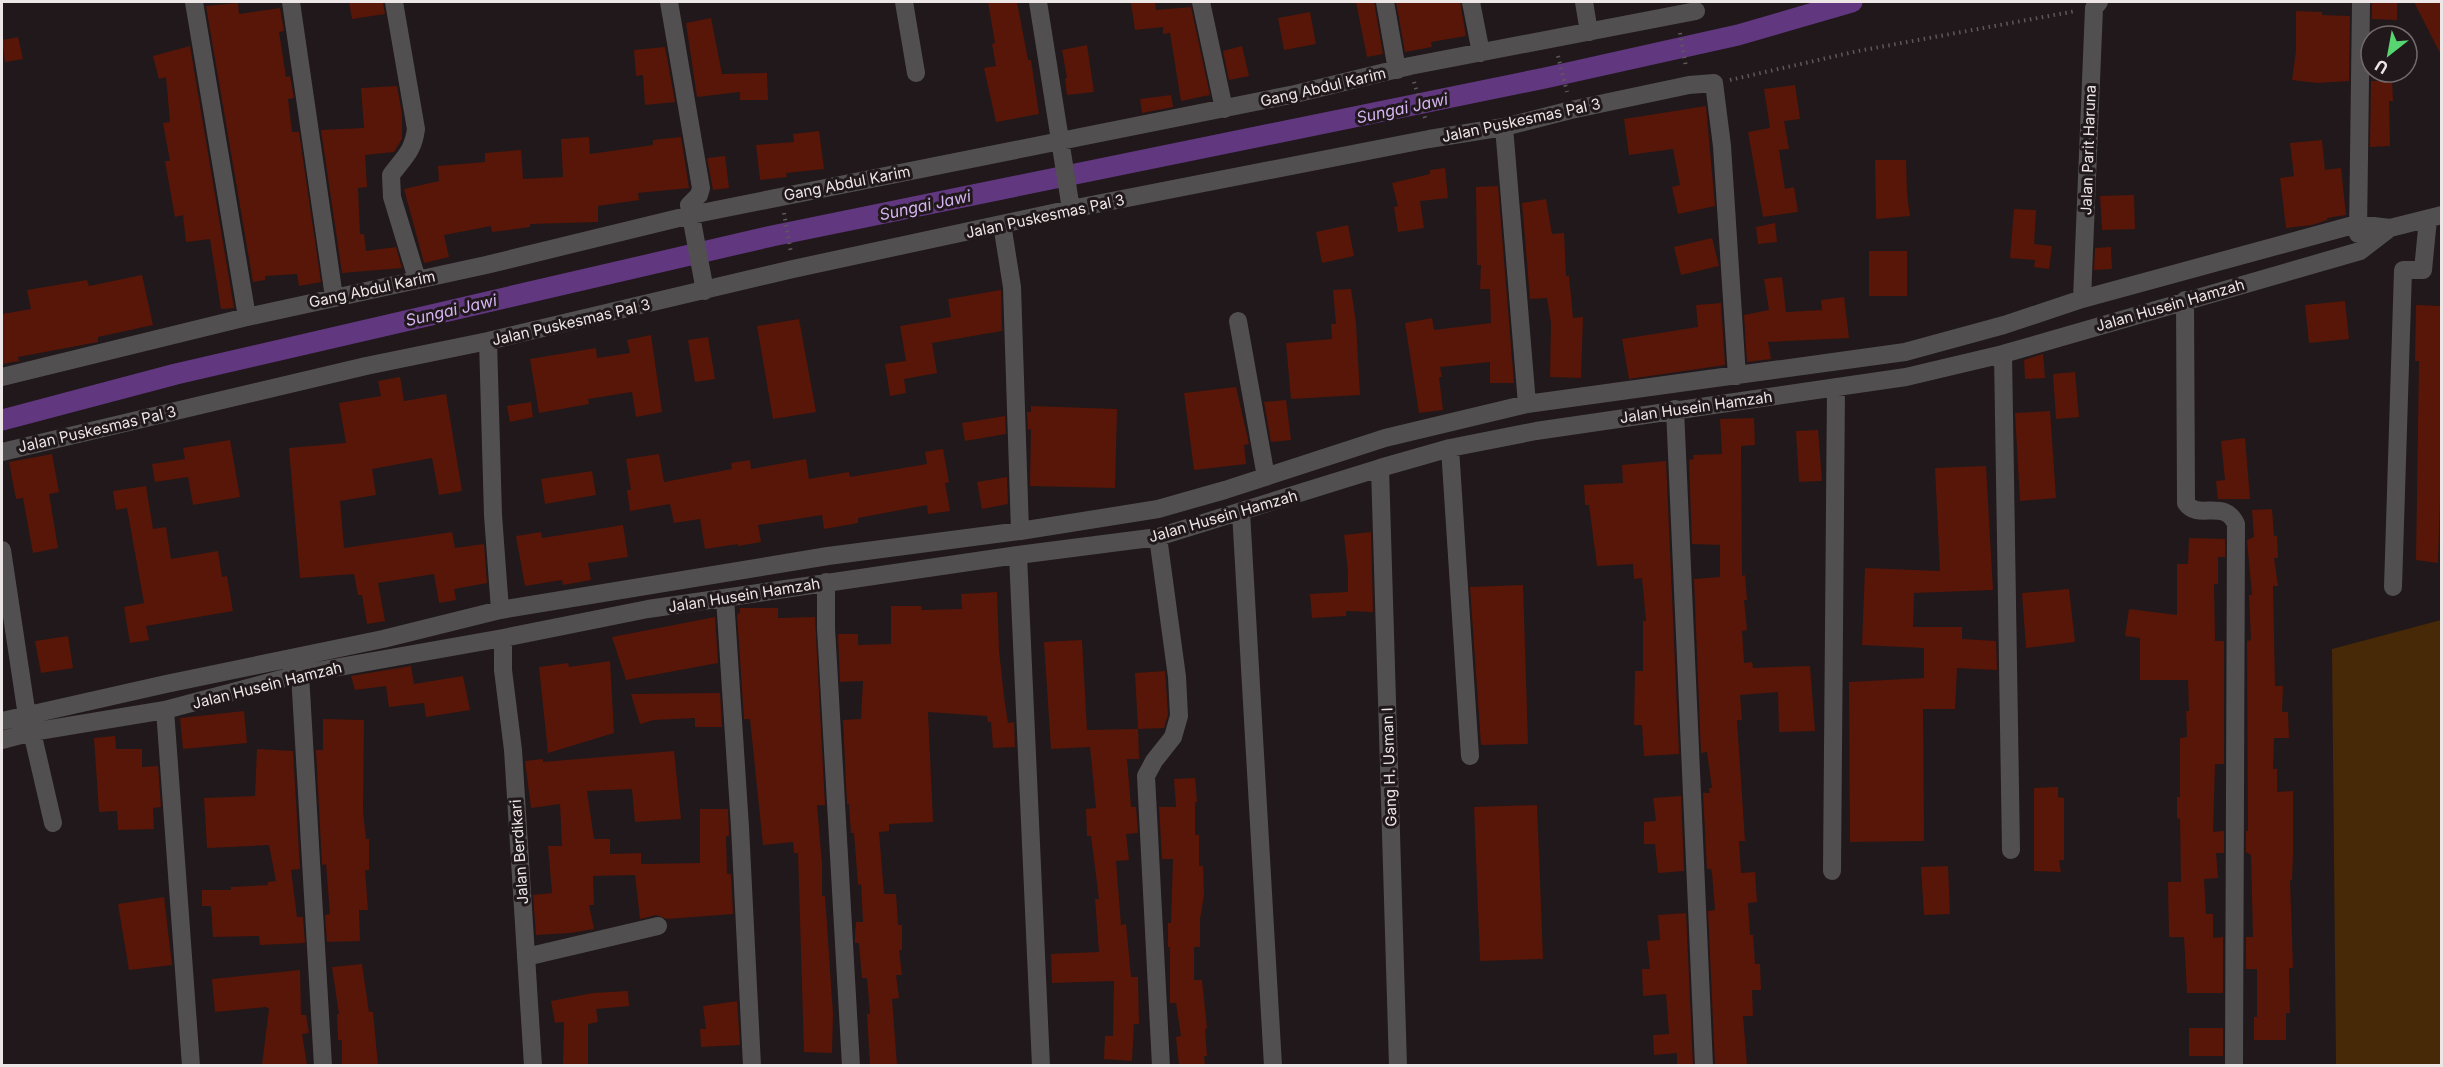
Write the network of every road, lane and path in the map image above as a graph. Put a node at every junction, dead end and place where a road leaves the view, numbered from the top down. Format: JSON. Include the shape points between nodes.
{"nodes":[{"id":1,"x":194,"y":2,"type":"edge"},
{"id":2,"x":291,"y":2,"type":"edge"},
{"id":3,"x":394,"y":2,"type":"edge"},
{"id":4,"x":669,"y":2,"type":"edge"},
{"id":5,"x":904,"y":2,"type":"edge"},
{"id":6,"x":1038,"y":2,"type":"edge"},
{"id":7,"x":1201,"y":2,"type":"edge"},
{"id":8,"x":1385,"y":2,"type":"edge"},
{"id":9,"x":1472,"y":2,"type":"edge"},
{"id":10,"x":1584,"y":2,"type":"edge"},
{"id":11,"x":2361,"y":2,"type":"edge"},
{"id":12,"x":2096,"y":5,"type":"edge"},
{"id":13,"x":1696,"y":11,"type":"dead end"},
{"id":14,"x":1680,"y":28,"type":"dead end"},
{"id":15,"x":1589,"y":32,"type":"junction"},
{"id":16,"x":1481,"y":53,"type":"junction"},
{"id":17,"x":1560,"y":60,"type":"dead end"},
{"id":18,"x":1686,"y":67,"type":"dead end"},
{"id":19,"x":1397,"y":70,"type":"junction"},
{"id":20,"x":916,"y":73,"type":"dead end"},
{"id":21,"x":1714,"y":83,"type":"junction"},
{"id":22,"x":1417,"y":90,"type":"dead end"},
{"id":23,"x":1566,"y":90,"type":"dead end"},
{"id":24,"x":1224,"y":108,"type":"junction"},
{"id":25,"x":1426,"y":120,"type":"dead end"},
{"id":26,"x":1504,"y":127,"type":"junction"},
{"id":27,"x":1062,"y":146,"type":"junction"},
{"id":28,"x":1071,"y":203,"type":"junction"},
{"id":29,"x":692,"y":215,"type":"junction"},
{"id":30,"x":2435,"y":217,"type":"edge"},
{"id":31,"x":785,"y":218,"type":"dead end"},
{"id":32,"x":1002,"y":224,"type":"junction"},
{"id":33,"x":2357,"y":224,"type":"junction"},
{"id":34,"x":2390,"y":228,"type":"junction"},
{"id":35,"x":790,"y":246,"type":"dead end"},
{"id":36,"x":2361,"y":251,"type":"junction"},
{"id":37,"x":417,"y":279,"type":"junction"},
{"id":38,"x":705,"y":291,"type":"junction"},
{"id":39,"x":334,"y":297,"type":"junction"},
{"id":40,"x":2082,"y":299,"type":"junction"},
{"id":41,"x":2185,"y":300,"type":"junction"},
{"id":42,"x":248,"y":317,"type":"junction"},
{"id":43,"x":1238,"y":321,"type":"dead end"},
{"id":44,"x":488,"y":341,"type":"junction"},
{"id":45,"x":2003,"y":354,"type":"junction"},
{"id":46,"x":1737,"y":376,"type":"junction"},
{"id":47,"x":2,"y":377,"type":"edge"},
{"id":48,"x":1836,"y":387,"type":"junction"},
{"id":49,"x":1527,"y":404,"type":"junction"},
{"id":50,"x":1675,"y":409,"type":"junction"},
{"id":51,"x":1450,"y":448,"type":"junction"},
{"id":52,"x":2,"y":452,"type":"edge"},
{"id":53,"x":1380,"y":468,"type":"junction"},
{"id":54,"x":1266,"y":477,"type":"junction"},
{"id":55,"x":1241,"y":512,"type":"junction"},
{"id":56,"x":1020,"y":531,"type":"junction"},
{"id":57,"x":1158,"y":537,"type":"junction"},
{"id":58,"x":2,"y":550,"type":"edge"},
{"id":59,"x":1018,"y":555,"type":"junction"},
{"id":60,"x":826,"y":582,"type":"junction"},
{"id":61,"x":643,"y":585,"type":"junction"},
{"id":62,"x":2393,"y":587,"type":"dead end"},
{"id":63,"x":725,"y":598,"type":"junction"},
{"id":64,"x":648,"y":609,"type":"junction"},
{"id":65,"x":500,"y":610,"type":"junction"},
{"id":66,"x":503,"y":638,"type":"junction"},
{"id":67,"x":384,"y":639,"type":"junction"},
{"id":68,"x":386,"y":658,"type":"junction"},
{"id":69,"x":300,"y":674,"type":"junction"},
{"id":70,"x":165,"y":710,"type":"junction"},
{"id":71,"x":2,"y":721,"type":"edge"},
{"id":72,"x":30,"y":724,"type":"junction"},
{"id":73,"x":2,"y":740,"type":"edge"},
{"id":74,"x":1470,"y":756,"type":"dead end"},
{"id":75,"x":53,"y":823,"type":"dead end"},
{"id":76,"x":2010,"y":850,"type":"dead end"},
{"id":77,"x":1832,"y":871,"type":"dead end"},
{"id":78,"x":658,"y":926,"type":"dead end"},
{"id":79,"x":526,"y":957,"type":"junction"},
{"id":80,"x":190,"y":1065,"type":"edge"},
{"id":81,"x":323,"y":1065,"type":"edge"},
{"id":82,"x":534,"y":1065,"type":"edge"},
{"id":83,"x":752,"y":1065,"type":"edge"},
{"id":84,"x":851,"y":1065,"type":"edge"},
{"id":85,"x":1041,"y":1065,"type":"edge"},
{"id":86,"x":1161,"y":1065,"type":"edge"},
{"id":87,"x":1274,"y":1065,"type":"edge"},
{"id":88,"x":1398,"y":1065,"type":"edge"},
{"id":89,"x":1704,"y":1065,"type":"edge"},
{"id":90,"x":2234,"y":1065,"type":"edge"}],
"edges":[{"from":1,"to":42,"type":"street"},
{"from":2,"to":39,"type":"street"},
{"from":3,"to":37,"type":"street","via":[[416,129],[410,153],[391,175],[392,197]]},
{"from":4,"to":29,"type":"street","via":[[701,188],[690,205]]},
{"from":5,"to":20,"type":"street"},
{"from":6,"to":27,"type":"street"},
{"from":7,"to":24,"type":"street"},
{"from":8,"to":19,"type":"street"},
{"from":9,"to":16,"type":"street"},
{"from":10,"to":15,"type":"street"},
{"from":11,"to":33,"type":"street"},
{"from":12,"to":21,"type":"path"},
{"from":12,"to":40,"type":"street","name":"Jalan Parit Haruna"},
{"from":13,"to":15,"type":"street","name":"Gang Abdul Karim"},
{"from":14,"to":18,"type":"path"},
{"from":15,"to":16,"type":"street","name":"Gang Abdul Karim"},
{"from":16,"to":19,"type":"street","name":"Gang Abdul Karim"},
{"from":17,"to":23,"type":"path"},
{"from":19,"to":24,"type":"street","name":"Gang Abdul Karim"},
{"from":21,"to":26,"type":"street","name":"Jalan Puskesmas Pal 3"},
{"from":21,"to":46,"type":"street","via":[[1722,146]]},
{"from":22,"to":25,"type":"path"},
{"from":24,"to":27,"type":"street","name":"Gang Abdul Karim"},
{"from":26,"to":28,"type":"street","name":"Jalan Puskesmas Pal 3"},
{"from":26,"to":49,"type":"street"},
{"from":27,"to":28,"type":"street"},
{"from":27,"to":29,"type":"street","name":"Gang Abdul Karim"},
{"from":28,"to":32,"type":"street","name":"Jalan Puskesmas Pal 3"},
{"from":29,"to":37,"type":"street","name":"Gang Abdul Karim"},
{"from":29,"to":38,"type":"street"},
{"from":30,"to":34,"type":"street","name":"Jalan Husein Hamzah"},
{"from":30,"to":62,"type":"street","via":[[2423,270],[2403,270]]},
{"from":31,"to":35,"type":"path"},
{"from":32,"to":38,"type":"street","name":"Jalan Puskesmas Pal 3","via":[[793,268]]},
{"from":32,"to":56,"type":"street","via":[[1012,287]]},
{"from":33,"to":34,"type":"street","name":"Jalan Husein Hamzah"},
{"from":33,"to":36,"type":"street"},
{"from":33,"to":40,"type":"street","name":"Jalan Husein Hamzah"},
{"from":34,"to":36,"type":"street","name":"Jalan Husein Hamzah"},
{"from":36,"to":41,"type":"street","name":"Jalan Husein Hamzah"},
{"from":37,"to":39,"type":"street","name":"Gang Abdul Karim"},
{"from":38,"to":44,"type":"street","name":"Jalan Puskesmas Pal 3"},
{"from":39,"to":42,"type":"street","name":"Gang Abdul Karim"},
{"from":40,"to":46,"type":"street","name":"Jalan Husein Hamzah","via":[[1905,352]]},
{"from":41,"to":45,"type":"street","name":"Jalan Husein Hamzah"},
{"from":41,"to":90,"type":"street","via":[[2186,502],[2194,509],[2226,512],[2236,524]]},
{"from":42,"to":47,"type":"street","name":"Gang Abdul Karim"},
{"from":43,"to":54,"type":"street"},
{"from":44,"to":52,"type":"street","name":"Jalan Puskesmas Pal 3"},
{"from":44,"to":65,"type":"street"},
{"from":45,"to":48,"type":"street","name":"Jalan Husein Hamzah","via":[[1906,377]]},
{"from":45,"to":76,"type":"street"},
{"from":46,"to":49,"type":"street","name":"Jalan Husein Hamzah"},
{"from":48,"to":50,"type":"street","name":"Jalan Husein Hamzah"},
{"from":48,"to":77,"type":"street"},
{"from":49,"to":54,"type":"street","name":"Jalan Husein Hamzah","via":[[1385,438]]},
{"from":50,"to":51,"type":"street","name":"Jalan Husein Hamzah"},
{"from":50,"to":89,"type":"street"},
{"from":51,"to":53,"type":"street","name":"Jalan Husein Hamzah"},
{"from":51,"to":74,"type":"street"},
{"from":53,"to":55,"type":"street","name":"Jalan Husein Hamzah"},
{"from":53,"to":88,"type":"street","name":"Gang H. Usman I"},
{"from":54,"to":56,"type":"street","name":"Jalan Husein Hamzah","via":[[1158,509]]},
{"from":55,"to":57,"type":"street","name":"Jalan Husein Hamzah"},
{"from":55,"to":87,"type":"street"},
{"from":56,"to":61,"type":"street","name":"Jalan Husein Hamzah"},
{"from":57,"to":59,"type":"street","name":"Jalan Husein Hamzah"},
{"from":57,"to":86,"type":"street","via":[[1179,716],[1173,737],[1146,776]]},
{"from":58,"to":72,"type":"street"},
{"from":59,"to":60,"type":"street","name":"Jalan Husein Hamzah"},
{"from":59,"to":85,"type":"street"},
{"from":60,"to":63,"type":"street","name":"Jalan Husein Hamzah"},
{"from":60,"to":84,"type":"street"},
{"from":61,"to":64,"type":"street"},
{"from":61,"to":65,"type":"street","name":"Jalan Husein Hamzah"},
{"from":63,"to":64,"type":"street","name":"Jalan Husein Hamzah"},
{"from":63,"to":83,"type":"street"},
{"from":64,"to":66,"type":"street","name":"Jalan Husein Hamzah"},
{"from":65,"to":67,"type":"street","name":"Jalan Husein Hamzah"},
{"from":66,"to":68,"type":"street","name":"Jalan Husein Hamzah"},
{"from":66,"to":79,"type":"street","name":"Jalan Berdikari"},
{"from":67,"to":68,"type":"street"},
{"from":67,"to":72,"type":"street","name":"Jalan Husein Hamzah","via":[[166,684]]},
{"from":68,"to":69,"type":"street","name":"Jalan Husein Hamzah"},
{"from":69,"to":70,"type":"street","name":"Jalan Husein Hamzah"},
{"from":69,"to":81,"type":"street"},
{"from":70,"to":72,"type":"street","name":"Jalan Husein Hamzah"},
{"from":70,"to":80,"type":"street"},
{"from":71,"to":72,"type":"street","name":"Jalan Husein Hamzah"},
{"from":72,"to":73,"type":"street","name":"Jalan Husein Hamzah"},
{"from":72,"to":75,"type":"street"},
{"from":78,"to":79,"type":"street"},
{"from":79,"to":82,"type":"street","name":"Jalan Berdikari"}]}
